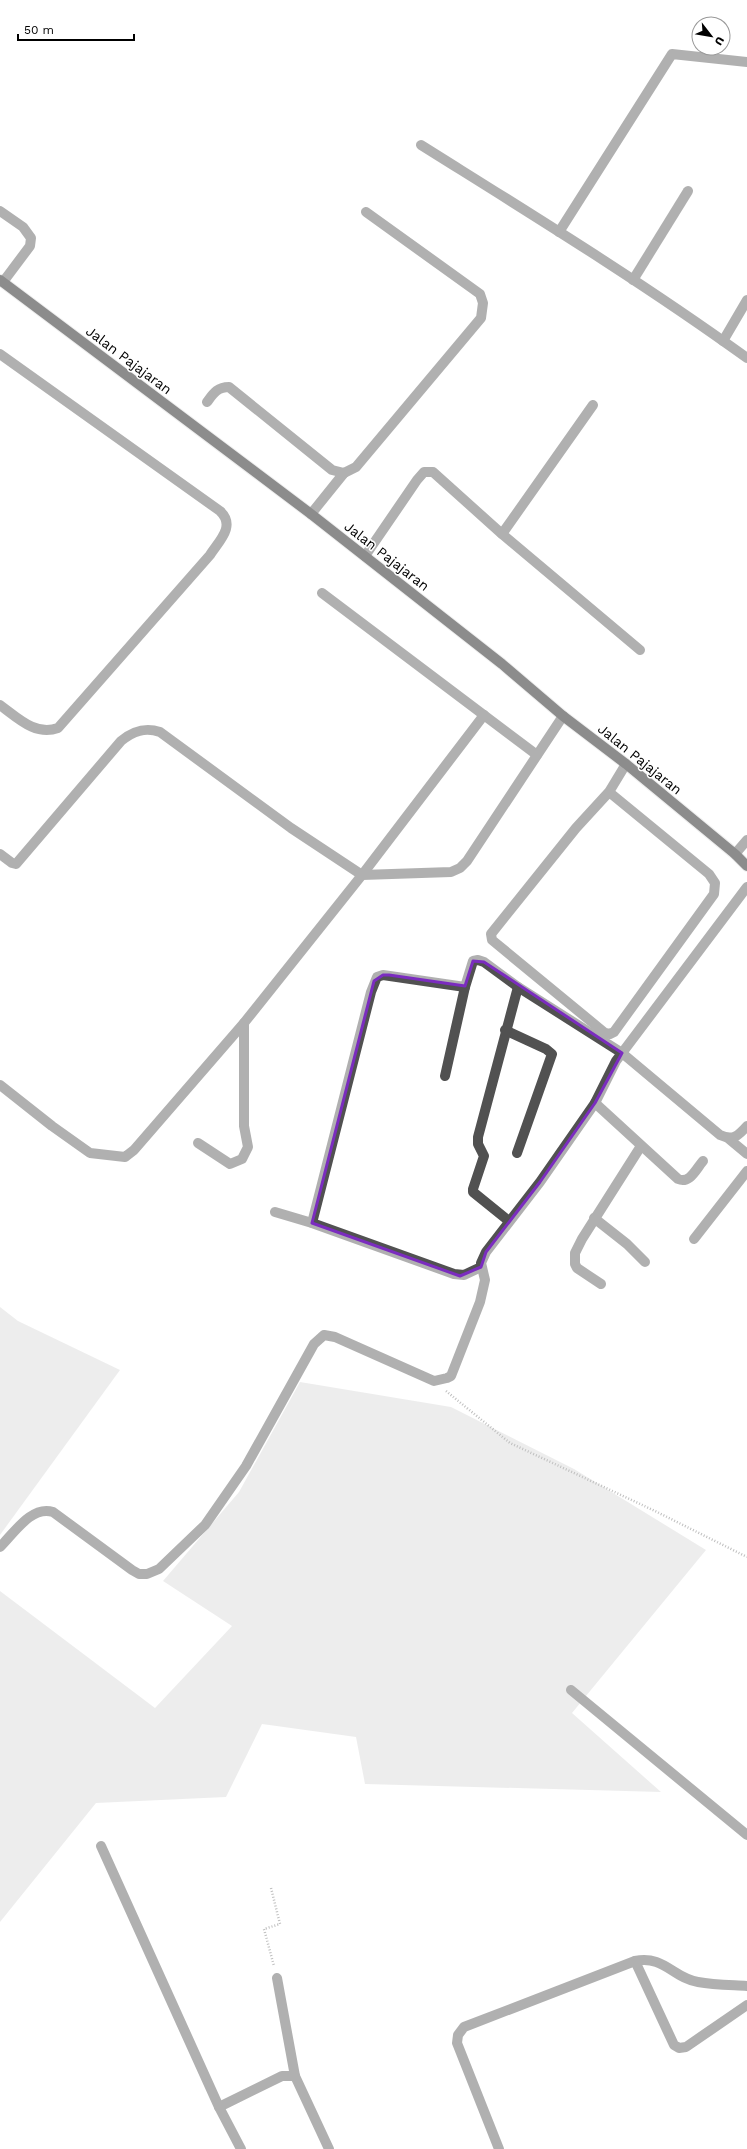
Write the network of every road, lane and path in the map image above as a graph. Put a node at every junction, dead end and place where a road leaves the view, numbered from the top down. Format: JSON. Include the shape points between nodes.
{"nodes":[{"id":1,"x":747,"y":62,"type":"edge"},
{"id":2,"x":421,"y":145,"type":"dead end"},
{"id":3,"x":688,"y":191,"type":"dead end"},
{"id":4,"x":0,"y":212,"type":"edge"},
{"id":5,"x":366,"y":212,"type":"dead end"},
{"id":6,"x":559,"y":232,"type":"junction"},
{"id":7,"x":633,"y":280,"type":"junction"},
{"id":8,"x":1,"y":281,"type":"edge"},
{"id":9,"x":747,"y":300,"type":"edge"},
{"id":10,"x":723,"y":341,"type":"junction"},
{"id":11,"x":0,"y":354,"type":"edge"},
{"id":12,"x":747,"y":358,"type":"edge"},
{"id":13,"x":207,"y":402,"type":"dead end"},
{"id":14,"x":594,"y":405,"type":"dead end"},
{"id":15,"x":344,"y":473,"type":"junction"},
{"id":16,"x":311,"y":514,"type":"junction"},
{"id":17,"x":502,"y":534,"type":"junction"},
{"id":18,"x":365,"y":556,"type":"junction"},
{"id":19,"x":322,"y":593,"type":"dead end"},
{"id":20,"x":640,"y":650,"type":"dead end"},
{"id":21,"x":0,"y":705,"type":"edge"},
{"id":22,"x":484,"y":715,"type":"junction"},
{"id":23,"x":563,"y":716,"type":"junction"},
{"id":24,"x":537,"y":755,"type":"junction"},
{"id":25,"x":626,"y":764,"type":"junction"},
{"id":26,"x":609,"y":792,"type":"junction"},
{"id":27,"x":747,"y":840,"type":"edge"},
{"id":28,"x":0,"y":854,"type":"edge"},
{"id":29,"x":735,"y":854,"type":"junction"},
{"id":30,"x":747,"y":866,"type":"edge"},
{"id":31,"x":362,"y":874,"type":"junction"},
{"id":32,"x":747,"y":887,"type":"edge"},
{"id":33,"x":464,"y":987,"type":"junction"},
{"id":34,"x":518,"y":987,"type":"junction"},
{"id":35,"x":244,"y":1023,"type":"junction"},
{"id":36,"x":505,"y":1030,"type":"junction"},
{"id":37,"x":622,"y":1053,"type":"junction"},
{"id":38,"x":445,"y":1076,"type":"dead end"},
{"id":39,"x":0,"y":1085,"type":"edge"},
{"id":40,"x":595,"y":1103,"type":"junction"},
{"id":41,"x":747,"y":1126,"type":"edge"},
{"id":42,"x":729,"y":1139,"type":"junction"},
{"id":43,"x":198,"y":1143,"type":"dead end"},
{"id":44,"x":640,"y":1146,"type":"junction"},
{"id":45,"x":518,"y":1153,"type":"dead end"},
{"id":46,"x":747,"y":1154,"type":"edge"},
{"id":47,"x":703,"y":1161,"type":"dead end"},
{"id":48,"x":747,"y":1171,"type":"edge"},
{"id":49,"x":275,"y":1212,"type":"dead end"},
{"id":50,"x":594,"y":1218,"type":"junction"},
{"id":51,"x":509,"y":1221,"type":"junction"},
{"id":52,"x":312,"y":1223,"type":"junction"},
{"id":53,"x":694,"y":1239,"type":"dead end"},
{"id":54,"x":645,"y":1262,"type":"dead end"},
{"id":55,"x":481,"y":1267,"type":"junction"},
{"id":56,"x":601,"y":1284,"type":"dead end"},
{"id":57,"x":434,"y":1381,"type":"junction"},
{"id":58,"x":0,"y":1547,"type":"edge"},
{"id":59,"x":747,"y":1557,"type":"edge"},
{"id":60,"x":571,"y":1690,"type":"dead end"},
{"id":61,"x":747,"y":1835,"type":"edge"},
{"id":62,"x":102,"y":1846,"type":"dead end"},
{"id":63,"x":271,"y":1888,"type":"dead end"},
{"id":64,"x":635,"y":1961,"type":"junction"},
{"id":65,"x":277,"y":1978,"type":"joint"},
{"id":66,"x":747,"y":1986,"type":"edge"},
{"id":67,"x":747,"y":2005,"type":"edge"},
{"id":68,"x":295,"y":2076,"type":"junction"},
{"id":69,"x":220,"y":2107,"type":"junction"},
{"id":70,"x":240,"y":2149,"type":"edge"},
{"id":71,"x":330,"y":2149,"type":"edge"},
{"id":72,"x":499,"y":2149,"type":"edge"}],
"edges":[{"from":1,"to":6,"type":"street","via":[[672,54]]},
{"from":2,"to":6,"type":"street"},
{"from":3,"to":7,"type":"street"},
{"from":4,"to":8,"type":"street","via":[[23,227],[30,238],[30,246]]},
{"from":5,"to":15,"type":"street","via":[[480,294],[483,303],[481,318],[356,467]]},
{"from":6,"to":7,"type":"street"},
{"from":7,"to":10,"type":"street"},
{"from":8,"to":16,"type":"main road","name":"Jalan Pajajaran"},
{"from":9,"to":10,"type":"street"},
{"from":10,"to":12,"type":"street"},
{"from":11,"to":21,"type":"street","via":[[220,511],[227,522],[226,531],[210,555],[58,728],[51,730],[30,727]]},
{"from":13,"to":15,"type":"street","via":[[218,389],[229,387],[332,470]]},
{"from":14,"to":17,"type":"street"},
{"from":15,"to":16,"type":"street"},
{"from":16,"to":18,"type":"main road","name":"Jalan Pajajaran"},
{"from":17,"to":18,"type":"street","via":[[444,481],[433,472],[427,471],[417,480]]},
{"from":17,"to":20,"type":"street"},
{"from":18,"to":23,"type":"main road","name":"Jalan Pajajaran","via":[[502,664]]},
{"from":19,"to":22,"type":"street"},
{"from":22,"to":24,"type":"street"},
{"from":22,"to":31,"type":"street"},
{"from":23,"to":24,"type":"street"},
{"from":23,"to":25,"type":"main road","name":"Jalan Pajajaran"},
{"from":24,"to":31,"type":"street","via":[[460,868],[451,872]]},
{"from":25,"to":26,"type":"street"},
{"from":25,"to":29,"type":"main road","name":"Jalan Pajajaran"},
{"from":26,"to":26,"type":"street","via":[[576,828],[491,934],[492,940],[605,1033],[610,1034],[614,1032],[714,894],[715,883],[709,874]]},
{"from":27,"to":29,"type":"street"},
{"from":28,"to":31,"type":"street","via":[[16,864],[121,741],[132,732],[151,729],[160,732],[292,828]]},
{"from":29,"to":30,"type":"main road","name":"Jalan Pajajaran"},
{"from":31,"to":35,"type":"street"},
{"from":32,"to":37,"type":"street"},
{"from":33,"to":34,"type":"street","via":[[472,961],[478,960]]},
{"from":33,"to":38,"type":"street"},
{"from":33,"to":52,"type":"street","via":[[383,974],[374,981]]},
{"from":34,"to":36,"type":"street"},
{"from":34,"to":37,"type":"street"},
{"from":35,"to":39,"type":"street","via":[[134,1150],[125,1157],[90,1154]]},
{"from":35,"to":43,"type":"street","via":[[244,1126],[248,1147],[242,1159],[230,1164]]},
{"from":36,"to":45,"type":"street","via":[[552,1054]]},
{"from":36,"to":51,"type":"street","via":[[478,1137],[478,1144],[484,1156],[473,1192]]},
{"from":37,"to":40,"type":"street"},
{"from":37,"to":42,"type":"street","via":[[720,1135]]},
{"from":40,"to":44,"type":"street"},
{"from":40,"to":51,"type":"street","via":[[540,1182]]},
{"from":41,"to":42,"type":"street","via":[[737,1137]]},
{"from":42,"to":46,"type":"street"},
{"from":44,"to":47,"type":"street","via":[[683,1181],[688,1179]]},
{"from":44,"to":50,"type":"street"},
{"from":48,"to":53,"type":"street"},
{"from":49,"to":52,"type":"street"},
{"from":50,"to":54,"type":"street"},
{"from":50,"to":56,"type":"street","via":[[575,1253],[575,1264]]},
{"from":51,"to":55,"type":"street","via":[[482,1258]]},
{"from":52,"to":55,"type":"street","via":[[454,1274],[464,1275]]},
{"from":55,"to":57,"type":"street","via":[[485,1280],[480,1302],[453,1372],[447,1378]]},
{"from":57,"to":58,"type":"street","via":[[335,1337],[324,1336],[314,1344],[246,1466],[225,1498],[205,1525],[159,1569],[139,1574],[47,1510],[35,1511]]},
{"from":57,"to":59,"type":"path","via":[[510,1443]]},
{"from":60,"to":61,"type":"street"},
{"from":62,"to":69,"type":"street"},
{"from":63,"to":65,"type":"path","via":[[280,1924],[264,1929]]},
{"from":64,"to":66,"type":"street","via":[[647,1959],[663,1964],[698,1982]]},
{"from":64,"to":67,"type":"street","via":[[674,2046],[682,2049],[686,2047]]},
{"from":64,"to":72,"type":"street","via":[[464,2027],[458,2035],[457,2043]]},
{"from":65,"to":68,"type":"street"},
{"from":68,"to":69,"type":"street","via":[[282,2076]]},
{"from":68,"to":71,"type":"street"},
{"from":69,"to":70,"type":"street"}]}
